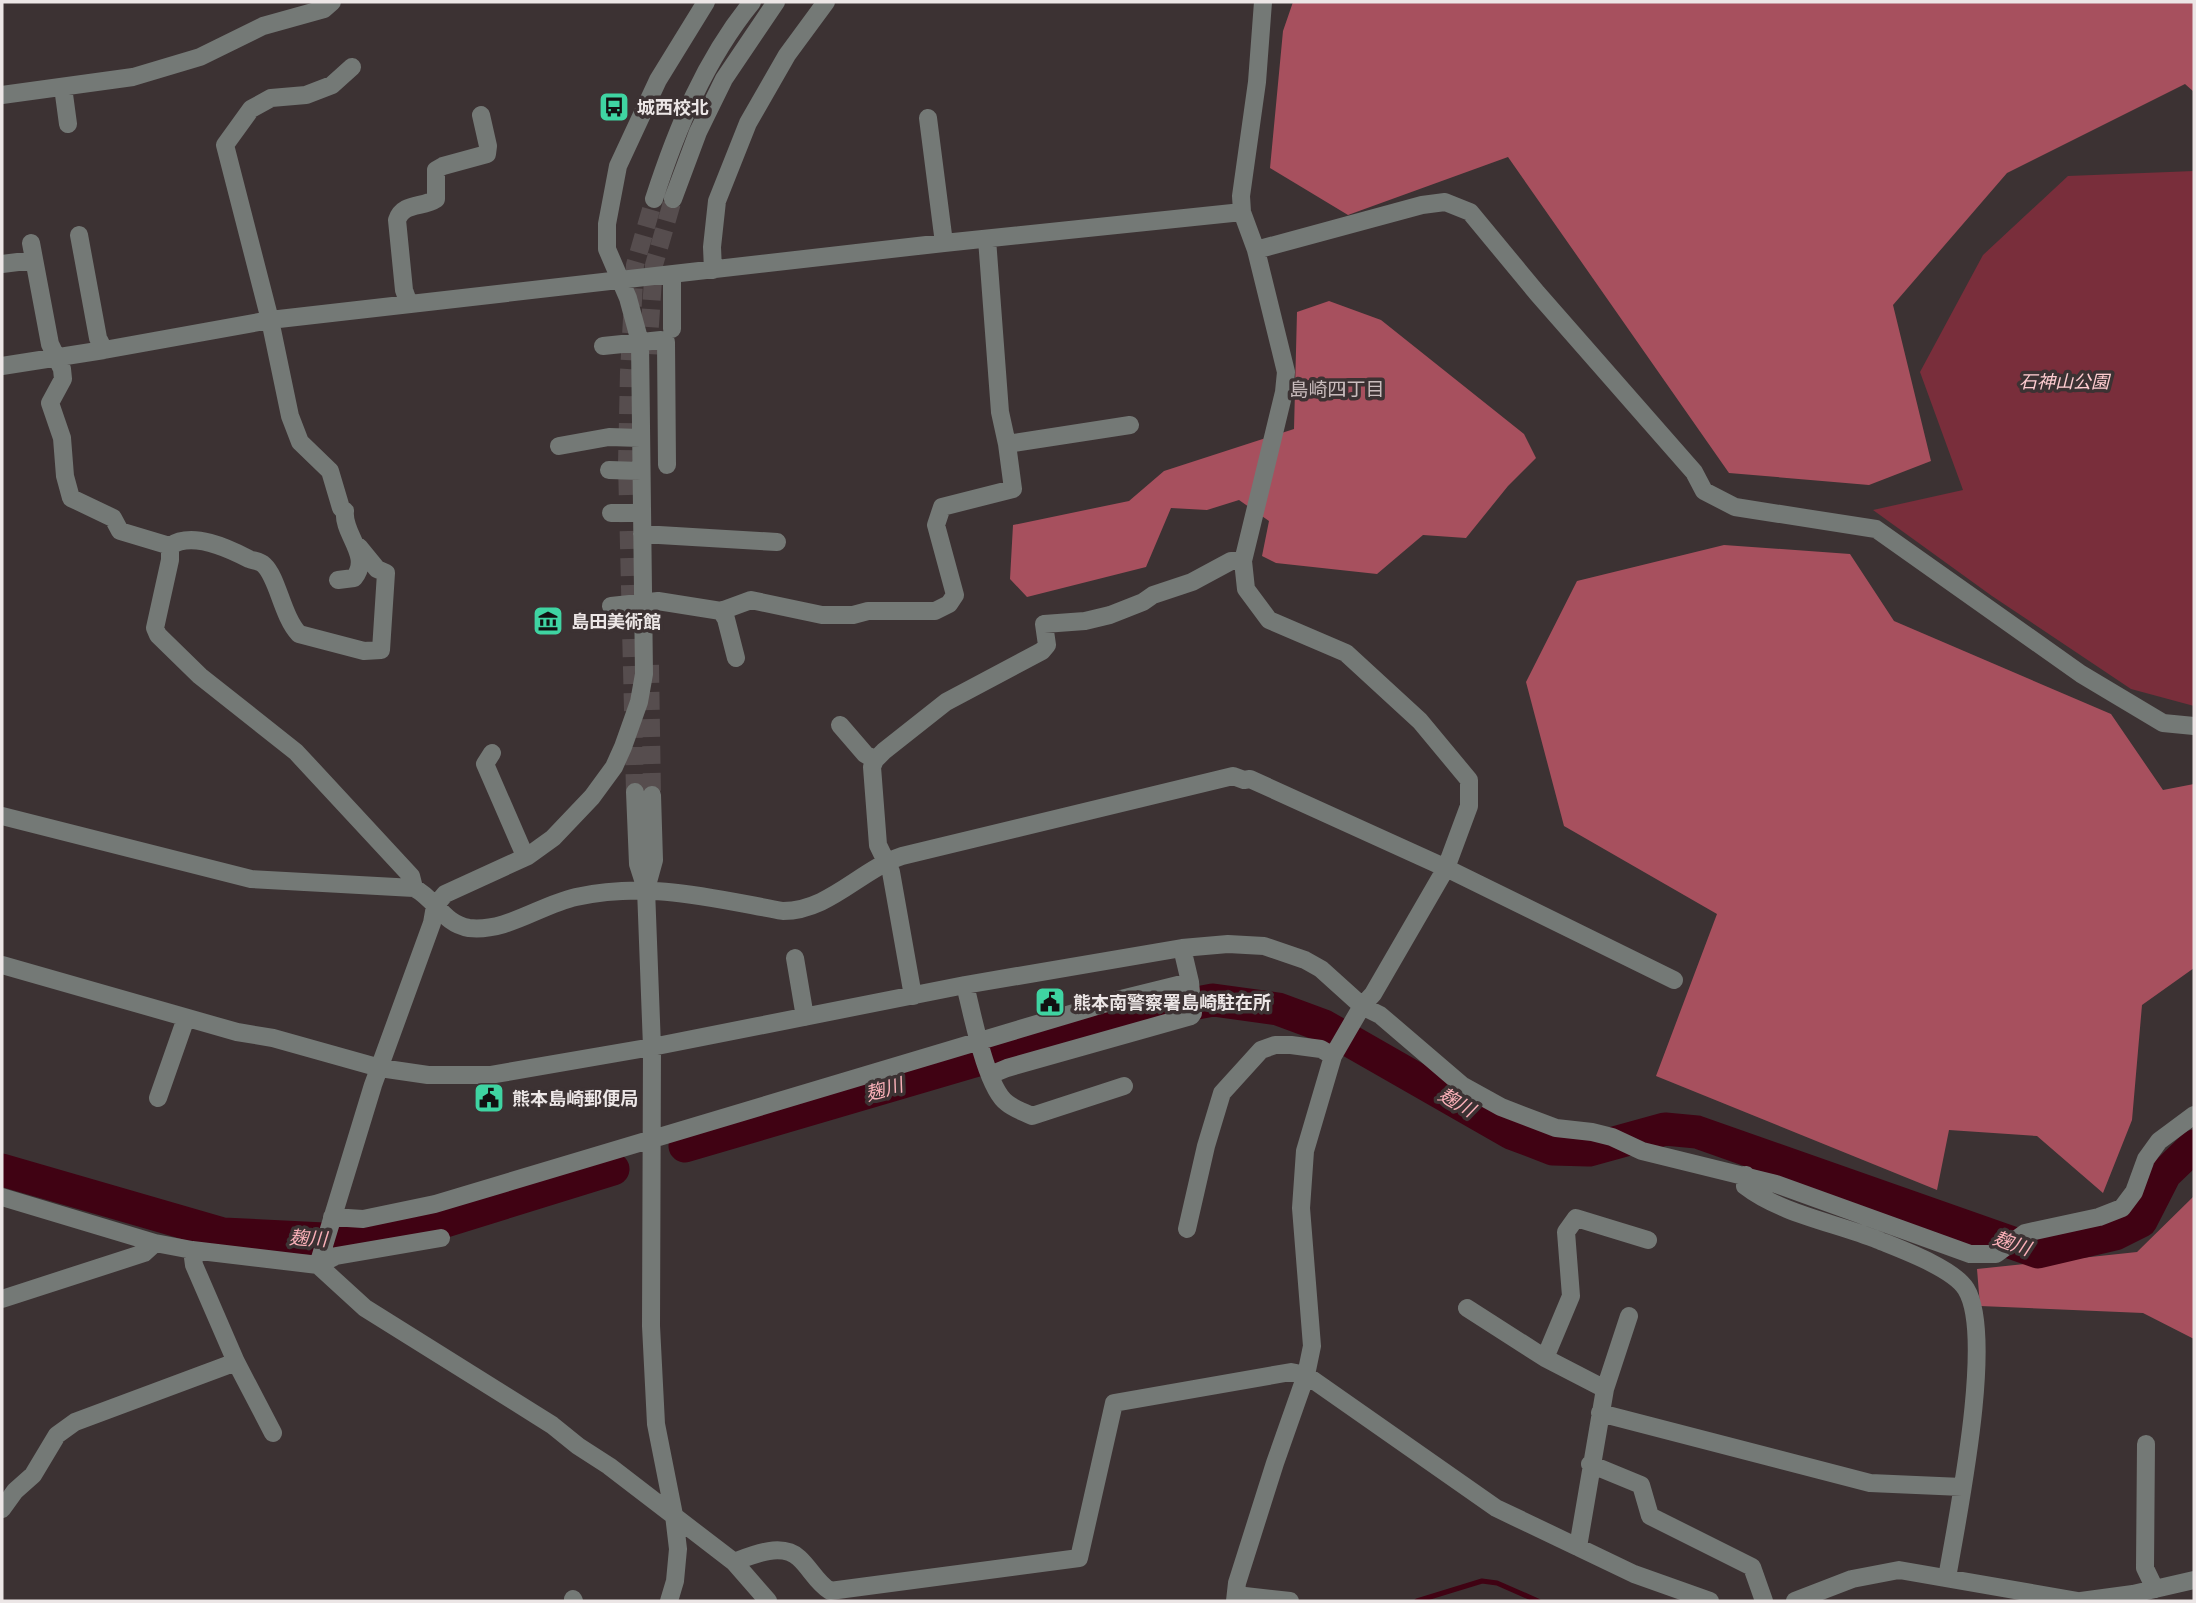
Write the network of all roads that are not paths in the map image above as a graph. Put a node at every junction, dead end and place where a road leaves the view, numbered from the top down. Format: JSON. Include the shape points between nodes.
{"nodes":[{"id":1,"x":332,"y":2,"type":"edge"},
{"id":2,"x":706,"y":2,"type":"edge"},
{"id":3,"x":752,"y":2,"type":"edge"},
{"id":4,"x":776,"y":2,"type":"edge"},
{"id":5,"x":826,"y":2,"type":"edge"},
{"id":6,"x":1263,"y":2,"type":"edge"},
{"id":7,"x":352,"y":67,"type":"dead end"},
{"id":8,"x":63,"y":87,"type":"junction"},
{"id":9,"x":2,"y":95,"type":"edge"},
{"id":10,"x":481,"y":116,"type":"dead end"},
{"id":11,"x":928,"y":118,"type":"dead end"},
{"id":12,"x":68,"y":124,"type":"dead end"},
{"id":13,"x":654,"y":199,"type":"tunnel mouth"},
{"id":14,"x":673,"y":199,"type":"tunnel mouth"},
{"id":15,"x":1242,"y":212,"type":"junction"},
{"id":16,"x":79,"y":235,"type":"dead end"},
{"id":17,"x":987,"y":239,"type":"junction"},
{"id":18,"x":944,"y":243,"type":"junction"},
{"id":19,"x":1256,"y":250,"type":"junction"},
{"id":20,"x":2,"y":264,"type":"edge"},
{"id":21,"x":713,"y":270,"type":"junction"},
{"id":22,"x":671,"y":275,"type":"junction"},
{"id":23,"x":620,"y":281,"type":"junction"},
{"id":24,"x":409,"y":304,"type":"junction"},
{"id":25,"x":271,"y":320,"type":"junction"},
{"id":26,"x":672,"y":329,"type":"dead end"},
{"id":27,"x":640,"y":342,"type":"junction"},
{"id":28,"x":603,"y":346,"type":"dead end"},
{"id":29,"x":104,"y":350,"type":"junction"},
{"id":30,"x":56,"y":358,"type":"junction"},
{"id":31,"x":2,"y":366,"type":"edge"},
{"id":32,"x":1130,"y":425,"type":"dead end"},
{"id":33,"x":640,"y":438,"type":"junction"},
{"id":34,"x":1007,"y":444,"type":"junction"},
{"id":35,"x":559,"y":446,"type":"dead end"},
{"id":36,"x":667,"y":465,"type":"dead end"},
{"id":37,"x":609,"y":470,"type":"dead end"},
{"id":38,"x":640,"y":471,"type":"junction"},
{"id":39,"x":611,"y":513,"type":"dead end"},
{"id":40,"x":641,"y":513,"type":"junction"},
{"id":41,"x":642,"y":534,"type":"junction"},
{"id":42,"x":776,"y":542,"type":"dead end"},
{"id":43,"x":356,"y":545,"type":"junction"},
{"id":44,"x":170,"y":546,"type":"junction"},
{"id":45,"x":1243,"y":561,"type":"junction"},
{"id":46,"x":338,"y":580,"type":"dead end"},
{"id":47,"x":644,"y":603,"type":"junction"},
{"id":48,"x":611,"y":606,"type":"dead end"},
{"id":49,"x":721,"y":611,"type":"junction"},
{"id":50,"x":736,"y":658,"type":"dead end"},
{"id":51,"x":840,"y":725,"type":"dead end"},
{"id":52,"x":2194,"y":726,"type":"edge"},
{"id":53,"x":492,"y":752,"type":"dead end"},
{"id":54,"x":875,"y":760,"type":"junction"},
{"id":55,"x":643,"y":794,"type":"tunnel mouth"},
{"id":56,"x":2,"y":816,"type":"edge"},
{"id":57,"x":528,"y":856,"type":"junction"},
{"id":58,"x":887,"y":861,"type":"junction"},
{"id":59,"x":1446,"y":868,"type":"junction"},
{"id":60,"x":414,"y":888,"type":"junction"},
{"id":61,"x":646,"y":889,"type":"junction"},
{"id":62,"x":435,"y":905,"type":"junction"},
{"id":63,"x":1182,"y":948,"type":"junction"},
{"id":64,"x":795,"y":958,"type":"dead end"},
{"id":65,"x":2,"y":965,"type":"edge"},
{"id":66,"x":1674,"y":981,"type":"dead end"},
{"id":67,"x":965,"y":985,"type":"junction"},
{"id":68,"x":1190,"y":987,"type":"junction"},
{"id":69,"x":913,"y":996,"type":"junction"},
{"id":70,"x":1362,"y":1006,"type":"junction"},
{"id":71,"x":805,"y":1017,"type":"junction"},
{"id":72,"x":186,"y":1018,"type":"junction"},
{"id":73,"x":981,"y":1043,"type":"junction"},
{"id":74,"x":652,"y":1046,"type":"junction"},
{"id":75,"x":1335,"y":1053,"type":"junction"},
{"id":76,"x":380,"y":1068,"type":"junction"},
{"id":77,"x":989,"y":1072,"type":"junction"},
{"id":78,"x":1124,"y":1086,"type":"dead end"},
{"id":79,"x":158,"y":1098,"type":"dead end"},
{"id":80,"x":2194,"y":1115,"type":"edge"},
{"id":81,"x":651,"y":1138,"type":"junction"},
{"id":82,"x":1746,"y":1175,"type":"junction"},
{"id":83,"x":2,"y":1197,"type":"edge"},
{"id":84,"x":331,"y":1222,"type":"junction"},
{"id":85,"x":1187,"y":1229,"type":"dead end"},
{"id":86,"x":441,"y":1238,"type":"dead end"},
{"id":87,"x":1648,"y":1240,"type":"dead end"},
{"id":88,"x":155,"y":1243,"type":"junction"},
{"id":89,"x":192,"y":1250,"type":"junction"},
{"id":90,"x":320,"y":1259,"type":"junction"},
{"id":91,"x":2,"y":1299,"type":"edge"},
{"id":92,"x":1467,"y":1308,"type":"dead end"},
{"id":93,"x":1629,"y":1316,"type":"dead end"},
{"id":94,"x":1545,"y":1358,"type":"junction"},
{"id":95,"x":236,"y":1362,"type":"junction"},
{"id":96,"x":1306,"y":1376,"type":"junction"},
{"id":97,"x":1605,"y":1389,"type":"junction"},
{"id":98,"x":1600,"y":1412,"type":"junction"},
{"id":99,"x":273,"y":1433,"type":"dead end"},
{"id":100,"x":2146,"y":1444,"type":"dead end"},
{"id":101,"x":1590,"y":1464,"type":"junction"},
{"id":102,"x":1962,"y":1487,"type":"junction"},
{"id":103,"x":2,"y":1509,"type":"edge"},
{"id":104,"x":674,"y":1516,"type":"junction"},
{"id":105,"x":1578,"y":1547,"type":"junction"},
{"id":106,"x":734,"y":1562,"type":"junction"},
{"id":107,"x":1947,"y":1578,"type":"junction"},
{"id":108,"x":2194,"y":1580,"type":"edge"},
{"id":109,"x":2155,"y":1589,"type":"junction"},
{"id":110,"x":1235,"y":1598,"type":"edge"},
{"id":111,"x":669,"y":1601,"type":"edge"},
{"id":112,"x":768,"y":1601,"type":"edge"},
{"id":113,"x":1290,"y":1601,"type":"edge"},
{"id":114,"x":1710,"y":1601,"type":"edge"},
{"id":115,"x":1764,"y":1601,"type":"edge"},
{"id":116,"x":1795,"y":1601,"type":"edge"},
{"id":117,"x":2079,"y":1601,"type":"edge"}],
"edges":[{"from":1,"to":8,"type":"street","via":[[324,9],[262,26],[200,57],[133,77]]},
{"from":2,"to":23,"type":"street","via":[[657,80],[618,166],[606,237]]},
{"from":3,"to":13,"type":"street","via":[[729,30],[688,107]]},
{"from":4,"to":14,"type":"street","via":[[724,79]]},
{"from":5,"to":21,"type":"street","via":[[787,55],[748,122],[716,201]]},
{"from":6,"to":15,"type":"street"},
{"from":7,"to":25,"type":"street","via":[[332,85],[306,95],[271,98],[251,109],[225,145]]},
{"from":8,"to":9,"type":"street"},
{"from":8,"to":12,"type":"street"},
{"from":10,"to":24,"type":"street","via":[[487,154],[436,170],[436,199],[399,213]]},
{"from":11,"to":18,"type":"street"},
{"from":15,"to":17,"type":"street"},
{"from":15,"to":19,"type":"street"},
{"from":16,"to":29,"type":"street"},
{"from":17,"to":18,"type":"street"},
{"from":17,"to":34,"type":"street","via":[[1000,412]]},
{"from":18,"to":21,"type":"street"},
{"from":19,"to":45,"type":"street","via":[[1286,372]]},
{"from":19,"to":52,"type":"street","via":[[1422,205],[1445,202],[1470,212],[1694,472],[1704,491],[1735,507],[1877,529],[2081,674],[2164,723]]},
{"from":20,"to":30,"type":"street","via":[[32,251]]},
{"from":21,"to":22,"type":"street"},
{"from":22,"to":23,"type":"street"},
{"from":22,"to":26,"type":"street"},
{"from":23,"to":24,"type":"street"},
{"from":23,"to":27,"type":"street"},
{"from":24,"to":25,"type":"street"},
{"from":25,"to":29,"type":"street"},
{"from":25,"to":43,"type":"street","via":[[290,416],[300,442],[330,471]]},
{"from":27,"to":28,"type":"street"},
{"from":27,"to":33,"type":"street"},
{"from":27,"to":36,"type":"street","via":[[660,340],[668,349]]},
{"from":29,"to":30,"type":"street"},
{"from":30,"to":31,"type":"street"},
{"from":30,"to":44,"type":"street","via":[[63,379],[50,403],[62,438],[71,498],[113,518],[120,531]]},
{"from":32,"to":34,"type":"street"},
{"from":33,"to":35,"type":"street","via":[[609,437]]},
{"from":33,"to":38,"type":"street"},
{"from":34,"to":49,"type":"street","via":[[1013,489],[942,507],[936,525],[955,595],[949,604],[935,611],[822,615],[751,600]]},
{"from":37,"to":38,"type":"street"},
{"from":38,"to":40,"type":"street"},
{"from":39,"to":40,"type":"street"},
{"from":40,"to":41,"type":"street"},
{"from":41,"to":42,"type":"street"},
{"from":41,"to":47,"type":"street"},
{"from":43,"to":44,"type":"street","via":[[386,573],[381,650],[364,651],[299,634],[288,620],[269,572],[259,562],[200,541],[177,541]]},
{"from":43,"to":46,"type":"street","via":[[360,571],[347,581]]},
{"from":44,"to":60,"type":"street","via":[[155,628],[158,635],[200,676],[296,752],[411,877]]},
{"from":45,"to":54,"type":"street","via":[[1231,561],[1110,615],[1044,624],[1047,645],[1042,651],[946,702]]},
{"from":45,"to":59,"type":"street","via":[[1247,589],[1269,620],[1346,653],[1420,721],[1469,780],[1469,807]]},
{"from":47,"to":48,"type":"street"},
{"from":47,"to":49,"type":"street"},
{"from":47,"to":57,"type":"street","via":[[641,692],[614,767],[553,838]]},
{"from":49,"to":50,"type":"street"},
{"from":51,"to":54,"type":"street"},
{"from":53,"to":57,"type":"street","via":[[485,764]]},
{"from":54,"to":58,"type":"street","via":[[872,777],[878,845]]},
{"from":55,"to":61,"type":"street","via":[[638,864]]},
{"from":56,"to":60,"type":"street","via":[[251,879]]},
{"from":57,"to":62,"type":"street","via":[[454,890]]},
{"from":58,"to":59,"type":"street","via":[[1233,776],[1250,779]]},
{"from":58,"to":61,"type":"street","via":[[816,905],[798,911]]},
{"from":58,"to":69,"type":"street"},
{"from":59,"to":66,"type":"street"},
{"from":59,"to":70,"type":"street"},
{"from":60,"to":62,"type":"street"},
{"from":61,"to":62,"type":"street","via":[[576,897],[501,925],[470,928],[452,923]]},
{"from":61,"to":74,"type":"street"},
{"from":62,"to":76,"type":"street"},
{"from":63,"to":67,"type":"street"},
{"from":63,"to":68,"type":"street"},
{"from":63,"to":70,"type":"street","via":[[1264,946],[1321,969]]},
{"from":64,"to":71,"type":"street"},
{"from":65,"to":72,"type":"street"},
{"from":67,"to":69,"type":"street"},
{"from":67,"to":73,"type":"street"},
{"from":68,"to":73,"type":"street","via":[[1117,1000]]},
{"from":68,"to":77,"type":"street","via":[[1191,1016]]},
{"from":69,"to":71,"type":"street"},
{"from":70,"to":75,"type":"street"},
{"from":70,"to":82,"type":"street","via":[[1380,1015],[1463,1086],[1501,1107],[1556,1128],[1592,1132],[1642,1151]]},
{"from":71,"to":74,"type":"street"},
{"from":72,"to":76,"type":"street"},
{"from":72,"to":79,"type":"street"},
{"from":73,"to":77,"type":"street"},
{"from":73,"to":81,"type":"street"},
{"from":74,"to":76,"type":"street","via":[[490,1075]]},
{"from":74,"to":81,"type":"street"},
{"from":75,"to":85,"type":"street","via":[[1275,1045],[1261,1051],[1222,1093]]},
{"from":75,"to":96,"type":"street","via":[[1304,1162],[1301,1208],[1312,1346]]},
{"from":76,"to":84,"type":"street"},
{"from":77,"to":78,"type":"street","via":[[1006,1103],[1032,1116]]},
{"from":80,"to":82,"type":"street","via":[[2159,1141],[2122,1208],[2025,1233],[1996,1254],[1970,1254]]},
{"from":81,"to":84,"type":"street","via":[[435,1204]]},
{"from":81,"to":104,"type":"street","via":[[656,1424]]},
{"from":82,"to":102,"type":"street","via":[[1745,1186],[1761,1198],[1934,1263],[1966,1287],[1976,1319],[1974,1411]]},
{"from":83,"to":88,"type":"street"},
{"from":84,"to":90,"type":"street"},
{"from":86,"to":90,"type":"street"},
{"from":87,"to":94,"type":"street","via":[[1576,1218],[1566,1232],[1571,1296]]},
{"from":88,"to":89,"type":"street"},
{"from":88,"to":91,"type":"street","via":[[144,1253]]},
{"from":89,"to":90,"type":"street"},
{"from":89,"to":95,"type":"street","via":[[194,1265]]},
{"from":90,"to":104,"type":"street","via":[[365,1308],[552,1425]]},
{"from":92,"to":94,"type":"street"},
{"from":93,"to":97,"type":"street"},
{"from":94,"to":97,"type":"street"},
{"from":95,"to":99,"type":"street"},
{"from":95,"to":103,"type":"street","via":[[75,1422],[57,1435],[33,1475]]},
{"from":96,"to":105,"type":"street","via":[[1496,1508]]},
{"from":96,"to":106,"type":"street","via":[[1291,1372],[1114,1403],[1079,1558],[830,1591],[819,1585],[797,1556],[779,1549]]},
{"from":96,"to":110,"type":"street"},
{"from":97,"to":98,"type":"street"},
{"from":98,"to":101,"type":"street"},
{"from":98,"to":102,"type":"street","via":[[1870,1483]]},
{"from":100,"to":109,"type":"street","via":[[2145,1568]]},
{"from":101,"to":105,"type":"street"},
{"from":101,"to":115,"type":"street","via":[[1641,1485],[1650,1516],[1752,1567]]},
{"from":102,"to":107,"type":"street"},
{"from":104,"to":106,"type":"street"},
{"from":104,"to":111,"type":"street","via":[[678,1549]]},
{"from":105,"to":114,"type":"street","via":[[1634,1574]]},
{"from":106,"to":112,"type":"street"},
{"from":107,"to":116,"type":"street","via":[[1899,1570],[1852,1579]]},
{"from":107,"to":117,"type":"street"},
{"from":108,"to":109,"type":"street"},
{"from":109,"to":117,"type":"street"},
{"from":110,"to":113,"type":"street"}]}
